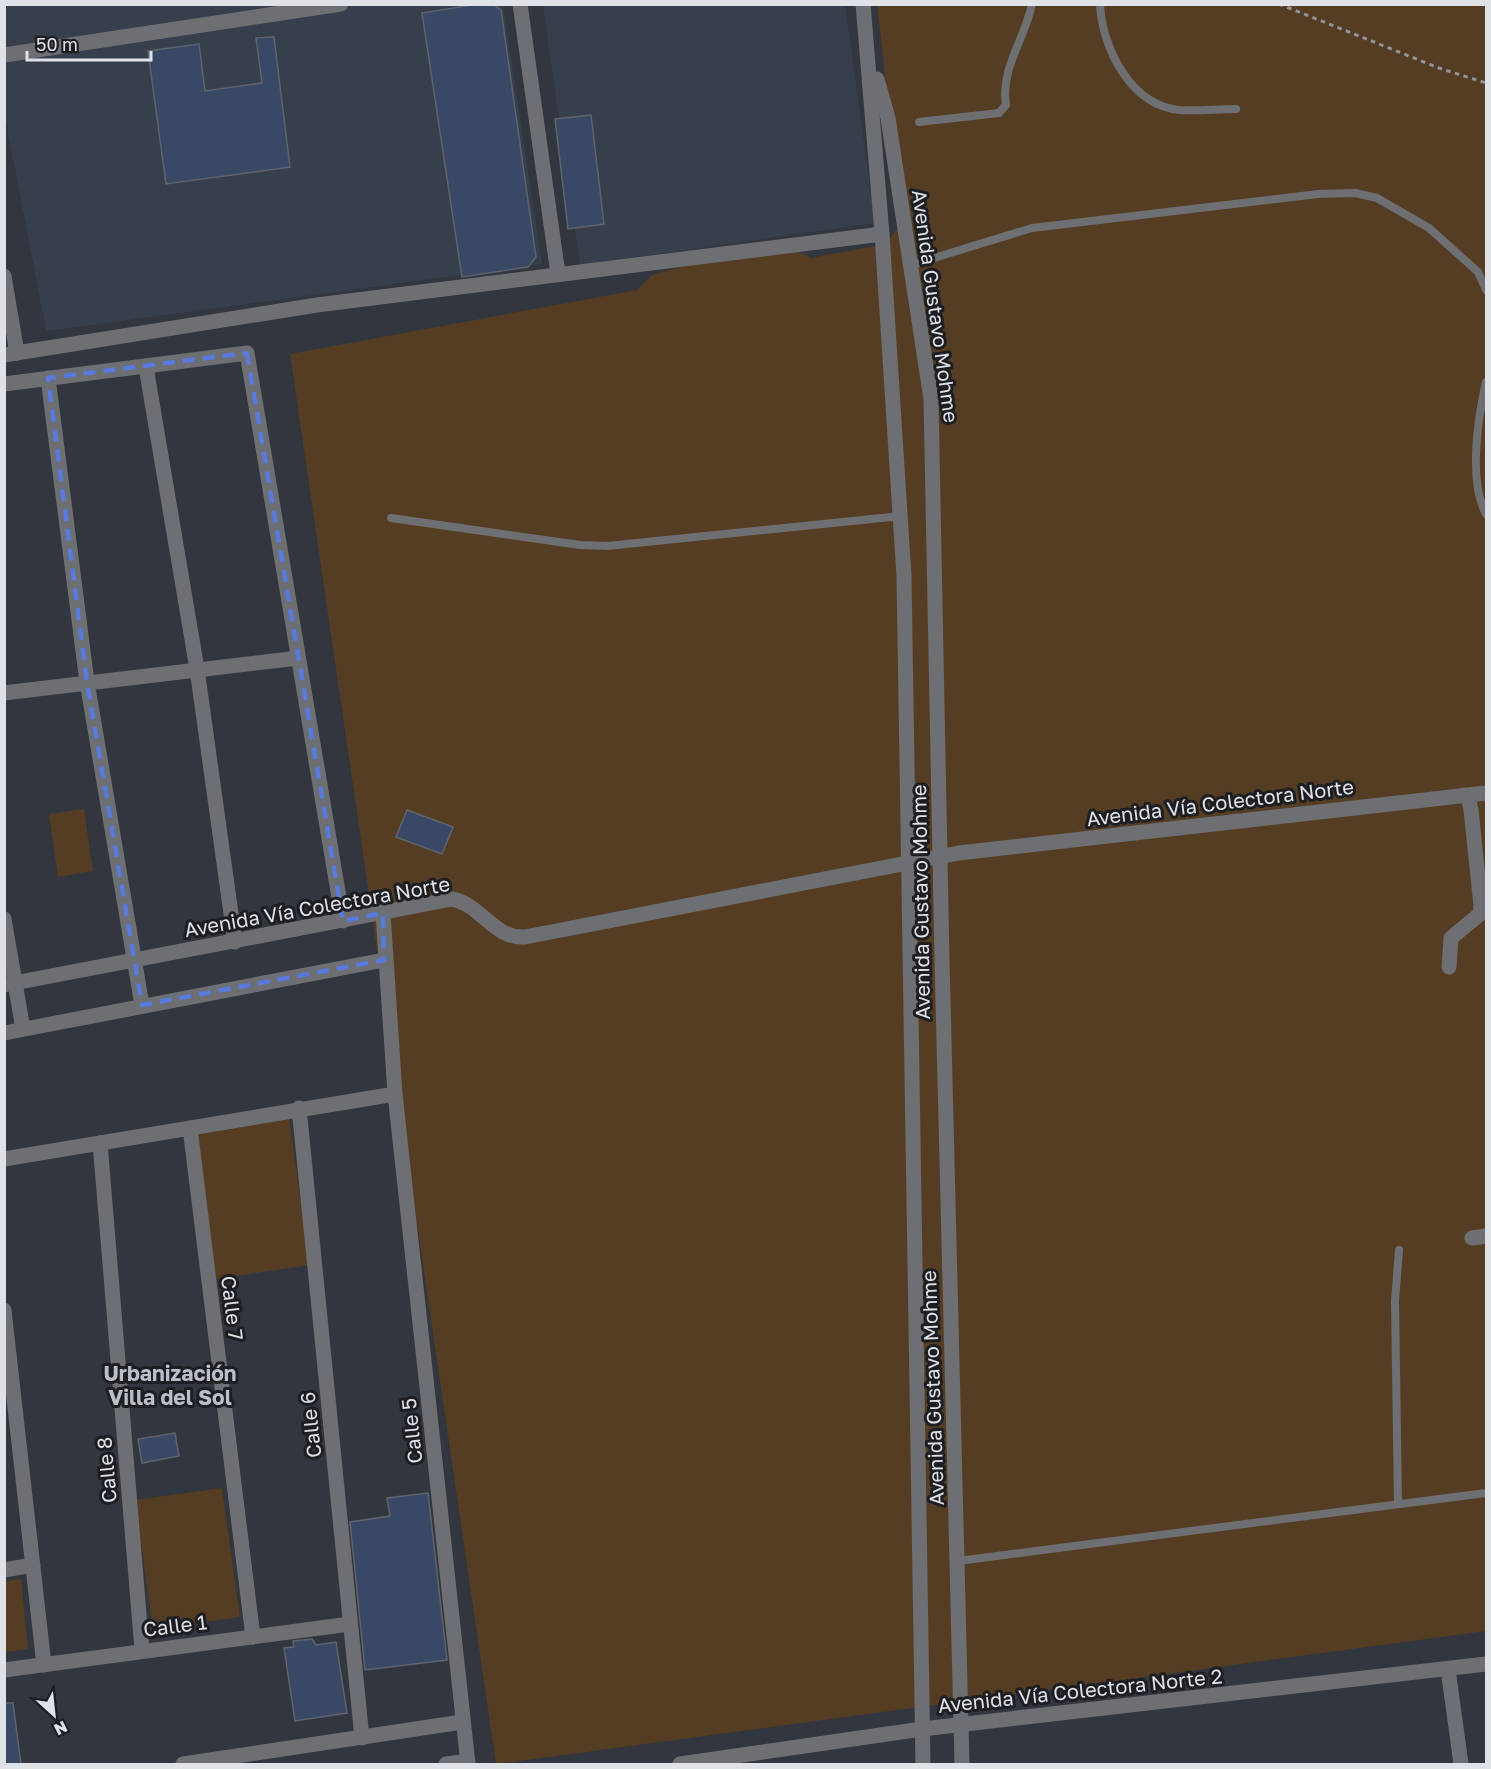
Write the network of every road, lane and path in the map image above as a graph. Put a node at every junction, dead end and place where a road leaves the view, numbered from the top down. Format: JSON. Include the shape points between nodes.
{"nodes":[{"id":1,"x":341,"y":4,"type":"edge"},
{"id":2,"x":520,"y":4,"type":"edge"},
{"id":3,"x":863,"y":4,"type":"edge"},
{"id":4,"x":1032,"y":4,"type":"edge"},
{"id":5,"x":1100,"y":4,"type":"edge"},
{"id":6,"x":1280,"y":4,"type":"edge"},
{"id":7,"x":868,"y":44,"type":"junction"},
{"id":8,"x":4,"y":55,"type":"edge"},
{"id":9,"x":1486,"y":83,"type":"edge"},
{"id":10,"x":1236,"y":109,"type":"dead end"},
{"id":11,"x":919,"y":122,"type":"dead end"},
{"id":12,"x":882,"y":234,"type":"junction"},
{"id":13,"x":911,"y":265,"type":"junction"},
{"id":14,"x":558,"y":274,"type":"junction"},
{"id":15,"x":4,"y":276,"type":"edge"},
{"id":16,"x":1486,"y":290,"type":"edge"},
{"id":17,"x":11,"y":354,"type":"edge"},
{"id":18,"x":146,"y":367,"type":"junction"},
{"id":19,"x":48,"y":378,"type":"junction"},
{"id":20,"x":1486,"y":382,"type":"edge"},
{"id":21,"x":4,"y":384,"type":"edge"},
{"id":22,"x":1486,"y":514,"type":"edge"},
{"id":23,"x":900,"y":516,"type":"junction"},
{"id":24,"x":391,"y":518,"type":"dead end"},
{"id":25,"x":298,"y":658,"type":"junction"},
{"id":26,"x":197,"y":669,"type":"junction"},
{"id":27,"x":87,"y":682,"type":"junction"},
{"id":28,"x":4,"y":693,"type":"edge"},
{"id":29,"x":1486,"y":793,"type":"edge"},
{"id":30,"x":1464,"y":795,"type":"junction"},
{"id":31,"x":939,"y":856,"type":"junction"},
{"id":32,"x":909,"y":862,"type":"junction"},
{"id":33,"x":383,"y":913,"type":"junction"},
{"id":34,"x":4,"y":919,"type":"edge"},
{"id":35,"x":343,"y":921,"type":"junction"},
{"id":36,"x":235,"y":942,"type":"junction"},
{"id":37,"x":384,"y":960,"type":"junction"},
{"id":38,"x":135,"y":962,"type":"junction"},
{"id":39,"x":1449,"y":967,"type":"dead end"},
{"id":40,"x":10,"y":984,"type":"edge"},
{"id":41,"x":142,"y":1005,"type":"junction"},
{"id":42,"x":23,"y":1029,"type":"junction"},
{"id":43,"x":4,"y":1033,"type":"edge"},
{"id":44,"x":394,"y":1094,"type":"junction"},
{"id":45,"x":299,"y":1108,"type":"junction"},
{"id":46,"x":190,"y":1128,"type":"junction"},
{"id":47,"x":100,"y":1143,"type":"junction"},
{"id":48,"x":4,"y":1159,"type":"edge"},
{"id":49,"x":1399,"y":1250,"type":"dead end"},
{"id":50,"x":4,"y":1310,"type":"edge"},
{"id":51,"x":8,"y":1380,"type":"edge"},
{"id":52,"x":1486,"y":1493,"type":"edge"},
{"id":53,"x":1398,"y":1504,"type":"junction"},
{"id":54,"x":957,"y":1561,"type":"junction"},
{"id":55,"x":33,"y":1565,"type":"junction"},
{"id":56,"x":4,"y":1570,"type":"edge"},
{"id":57,"x":350,"y":1624,"type":"junction"},
{"id":58,"x":253,"y":1637,"type":"junction"},
{"id":59,"x":142,"y":1650,"type":"junction"},
{"id":60,"x":1486,"y":1664,"type":"edge"},
{"id":61,"x":44,"y":1665,"type":"junction"},
{"id":62,"x":1448,"y":1669,"type":"junction"},
{"id":63,"x":4,"y":1670,"type":"edge"},
{"id":64,"x":462,"y":1722,"type":"junction"},
{"id":65,"x":962,"y":1725,"type":"junction"},
{"id":66,"x":922,"y":1729,"type":"junction"},
{"id":67,"x":362,"y":1738,"type":"junction"},
{"id":68,"x":468,"y":1763,"type":"edge"},
{"id":69,"x":183,"y":1764,"type":"edge"},
{"id":70,"x":446,"y":1764,"type":"edge"},
{"id":71,"x":680,"y":1764,"type":"edge"},
{"id":72,"x":923,"y":1764,"type":"edge"},
{"id":73,"x":962,"y":1764,"type":"edge"},
{"id":74,"x":1461,"y":1764,"type":"edge"}],
"edges":[{"from":1,"to":8,"type":"street"},
{"from":2,"to":14,"type":"street"},
{"from":3,"to":7,"type":"street","name":"Avenida Gustavo Mohme"},
{"from":4,"to":11,"type":"lane","via":[[1004,89],[1006,105],[999,113]]},
{"from":5,"to":10,"type":"lane","via":[[1100,17],[1118,67],[1141,94],[1178,110]]},
{"from":6,"to":9,"type":"path"},
{"from":7,"to":12,"type":"street","name":"Avenida Gustavo Mohme"},
{"from":7,"to":13,"type":"street","name":"Avenida Gustavo Mohme","via":[[888,118]]},
{"from":12,"to":14,"type":"street"},
{"from":12,"to":23,"type":"street","name":"Avenida Gustavo Mohme"},
{"from":13,"to":16,"type":"lane","via":[[1032,228],[1355,193],[1377,198],[1429,228],[1478,272]]},
{"from":13,"to":31,"type":"street","name":"Avenida Gustavo Mohme","via":[[931,399]]},
{"from":14,"to":17,"type":"street","via":[[317,305]]},
{"from":15,"to":17,"type":"street"},
{"from":18,"to":19,"type":"street"},
{"from":18,"to":25,"type":"street","via":[[247,354]]},
{"from":18,"to":26,"type":"street"},
{"from":19,"to":21,"type":"street"},
{"from":19,"to":27,"type":"street"},
{"from":20,"to":22,"type":"lane","via":[[1477,458],[1479,492]]},
{"from":23,"to":24,"type":"lane","via":[[607,546]]},
{"from":23,"to":32,"type":"street","name":"Avenida Gustavo Mohme"},
{"from":25,"to":26,"type":"street"},
{"from":25,"to":35,"type":"street"},
{"from":26,"to":27,"type":"street"},
{"from":26,"to":36,"type":"street"},
{"from":27,"to":28,"type":"street"},
{"from":27,"to":38,"type":"street"},
{"from":29,"to":30,"type":"street","name":"Avenida Vía Colectora Norte"},
{"from":30,"to":31,"type":"street","name":"Avenida Vía Colectora Norte"},
{"from":30,"to":39,"type":"street","via":[[1471,810],[1481,906],[1480,914],[1451,938]]},
{"from":31,"to":32,"type":"street","name":"Avenida Vía Colectora Norte"},
{"from":31,"to":54,"type":"street","name":"Avenida Gustavo Mohme"},
{"from":32,"to":33,"type":"street","name":"Avenida Vía Colectora Norte","via":[[525,937],[500,931],[468,904],[452,899]]},
{"from":32,"to":66,"type":"street","name":"Avenida Gustavo Mohme"},
{"from":33,"to":35,"type":"street","name":"Avenida Vía Colectora Norte"},
{"from":33,"to":37,"type":"street","name":"Calle 5"},
{"from":34,"to":40,"type":"street"},
{"from":35,"to":36,"type":"street","name":"Avenida Vía Colectora Norte"},
{"from":36,"to":38,"type":"street","name":"Avenida Vía Colectora Norte"},
{"from":37,"to":41,"type":"street"},
{"from":37,"to":44,"type":"street","name":"Calle 5"},
{"from":38,"to":40,"type":"street","name":"Avenida Vía Colectora Norte"},
{"from":38,"to":41,"type":"street"},
{"from":40,"to":42,"type":"street"},
{"from":41,"to":42,"type":"street"},
{"from":42,"to":43,"type":"street"},
{"from":44,"to":45,"type":"street"},
{"from":44,"to":64,"type":"street","name":"Calle 5"},
{"from":45,"to":46,"type":"street"},
{"from":45,"to":57,"type":"street","name":"Calle 6"},
{"from":46,"to":47,"type":"street"},
{"from":46,"to":58,"type":"street","name":"Calle 7"},
{"from":47,"to":48,"type":"street"},
{"from":47,"to":59,"type":"street","name":"Calle 8"},
{"from":49,"to":53,"type":"lane","via":[[1395,1301]]},
{"from":50,"to":51,"type":"street"},
{"from":51,"to":55,"type":"street"},
{"from":52,"to":53,"type":"lane"},
{"from":53,"to":54,"type":"lane"},
{"from":54,"to":65,"type":"street","name":"Avenida Gustavo Mohme"},
{"from":55,"to":56,"type":"street"},
{"from":55,"to":61,"type":"street"},
{"from":57,"to":58,"type":"street","name":"Calle 1"},
{"from":57,"to":67,"type":"street","name":"Calle 6"},
{"from":58,"to":59,"type":"street","name":"Calle 1"},
{"from":59,"to":61,"type":"street","name":"Calle 1"},
{"from":60,"to":62,"type":"street","name":"Avenida Vía Colectora Norte 2"},
{"from":61,"to":63,"type":"street","name":"Calle 1"},
{"from":62,"to":65,"type":"street","name":"Avenida Vía Colectora Norte 2"},
{"from":62,"to":74,"type":"street"},
{"from":64,"to":67,"type":"street"},
{"from":64,"to":68,"type":"street","name":"Calle 5"},
{"from":65,"to":66,"type":"street","name":"Avenida Vía Colectora Norte 2"},
{"from":65,"to":73,"type":"street","name":"Avenida Gustavo Mohme"},
{"from":66,"to":71,"type":"street","name":"Avenida Vía Colectora Norte 2"},
{"from":66,"to":72,"type":"street","name":"Avenida Gustavo Mohme"},
{"from":67,"to":69,"type":"street"},
{"from":68,"to":70,"type":"street"}]}
